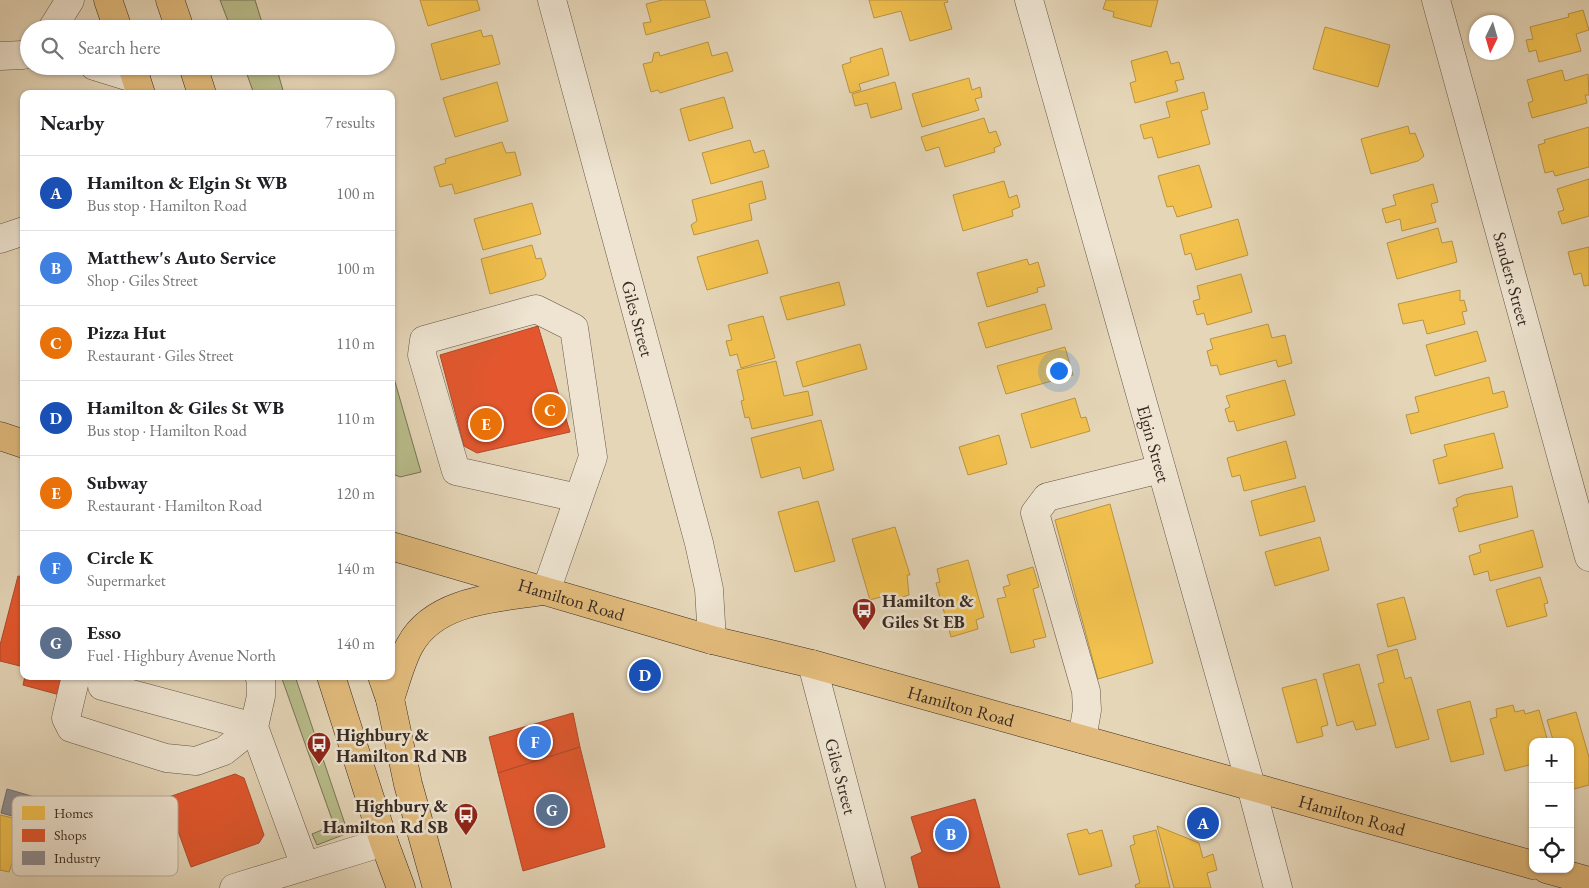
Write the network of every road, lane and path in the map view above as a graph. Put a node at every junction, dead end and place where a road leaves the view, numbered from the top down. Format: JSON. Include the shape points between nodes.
{"nodes":[{"id":1,"x":70,"y":0,"type":"edge"},
{"id":2,"x":108,"y":0,"type":"edge"},
{"id":3,"x":170,"y":0,"type":"edge"},
{"id":4,"x":552,"y":0,"type":"edge"},
{"id":5,"x":1029,"y":0,"type":"edge"},
{"id":6,"x":1436,"y":0,"type":"edge"},
{"id":7,"x":58,"y":20,"type":"edge"},
{"id":8,"x":115,"y":20,"type":"edge"},
{"id":9,"x":177,"y":20,"type":"edge"},
{"id":10,"x":121,"y":75,"type":"edge"},
{"id":11,"x":196,"y":75,"type":"edge"},
{"id":12,"x":136,"y":80,"type":"edge"},
{"id":13,"x":201,"y":90,"type":"edge"},
{"id":14,"x":20,"y":232,"type":"edge"},
{"id":15,"x":0,"y":239,"type":"edge"},
{"id":16,"x":0,"y":436,"type":"edge"},
{"id":17,"x":20,"y":443,"type":"edge"},
{"id":18,"x":1161,"y":469,"type":"junction"},
{"id":19,"x":578,"y":498,"type":"junction"},
{"id":20,"x":395,"y":547,"type":"edge"},
{"id":21,"x":1589,"y":557,"type":"edge"},
{"id":22,"x":546,"y":591,"type":"junction"},
{"id":23,"x":712,"y":640,"type":"junction"},
{"id":24,"x":812,"y":664,"type":"junction"},
{"id":25,"x":395,"y":672,"type":"edge"},
{"id":26,"x":75,"y":680,"type":"edge"},
{"id":27,"x":261,"y":680,"type":"edge"},
{"id":28,"x":332,"y":680,"type":"edge"},
{"id":29,"x":102,"y":686,"type":"dead end"},
{"id":30,"x":386,"y":688,"type":"edge"},
{"id":31,"x":254,"y":727,"type":"junction"},
{"id":32,"x":1082,"y":739,"type":"junction"},
{"id":33,"x":1251,"y":786,"type":"junction"},
{"id":34,"x":384,"y":842,"type":"junction"},
{"id":35,"x":1529,"y":865,"type":"edge"},
{"id":36,"x":305,"y":866,"type":"junction"},
{"id":37,"x":1560,"y":873,"type":"edge"},
{"id":38,"x":1589,"y":881,"type":"edge"},
{"id":39,"x":234,"y":888,"type":"edge"},
{"id":40,"x":401,"y":888,"type":"edge"},
{"id":41,"x":437,"y":888,"type":"edge"},
{"id":42,"x":871,"y":888,"type":"edge"},
{"id":43,"x":1278,"y":888,"type":"edge"}],
"edges":[{"from":1,"to":7,"type":"street"},
{"from":2,"to":8,"type":"main road"},
{"from":3,"to":9,"type":"main road"},
{"from":4,"to":23,"type":"street","name":"Giles Street","via":[[700,543],[709,589]]},
{"from":5,"to":18,"type":"street","name":"Elgin Street"},
{"from":6,"to":21,"type":"street","name":"Sanders Street"},
{"from":10,"to":12,"type":"street"},
{"from":11,"to":13,"type":"main road"},
{"from":14,"to":15,"type":"street"},
{"from":16,"to":17,"type":"main road"},
{"from":18,"to":32,"type":"street","via":[[1047,497],[1035,513],[1086,691],[1087,710]]},
{"from":18,"to":33,"type":"street","name":"Elgin Street"},
{"from":19,"to":19,"type":"street","via":[[593,457],[574,328],[536,309],[424,340],[422,356],[456,470]]},
{"from":19,"to":22,"type":"street"},
{"from":20,"to":22,"type":"main road","name":"Hamilton Road"},
{"from":22,"to":23,"type":"main road","name":"Hamilton Road"},
{"from":22,"to":25,"type":"main road","via":[[493,598],[436,616],[421,630]]},
{"from":23,"to":24,"type":"main road","name":"Hamilton Road"},
{"from":24,"to":32,"type":"main road","name":"Hamilton Road"},
{"from":24,"to":42,"type":"street","name":"Giles Street"},
{"from":26,"to":31,"type":"street","via":[[66,718],[71,728],[166,758],[196,761],[224,751]]},
{"from":27,"to":31,"type":"street"},
{"from":28,"to":34,"type":"main road"},
{"from":29,"to":31,"type":"street"},
{"from":30,"to":41,"type":"main road"},
{"from":31,"to":36,"type":"street"},
{"from":32,"to":33,"type":"main road","name":"Hamilton Road"},
{"from":33,"to":35,"type":"main road","name":"Hamilton Road"},
{"from":33,"to":43,"type":"street","name":"Elgin Street"},
{"from":34,"to":36,"type":"street"},
{"from":34,"to":40,"type":"main road"},
{"from":36,"to":39,"type":"street"},
{"from":37,"to":38,"type":"main road"}]}
